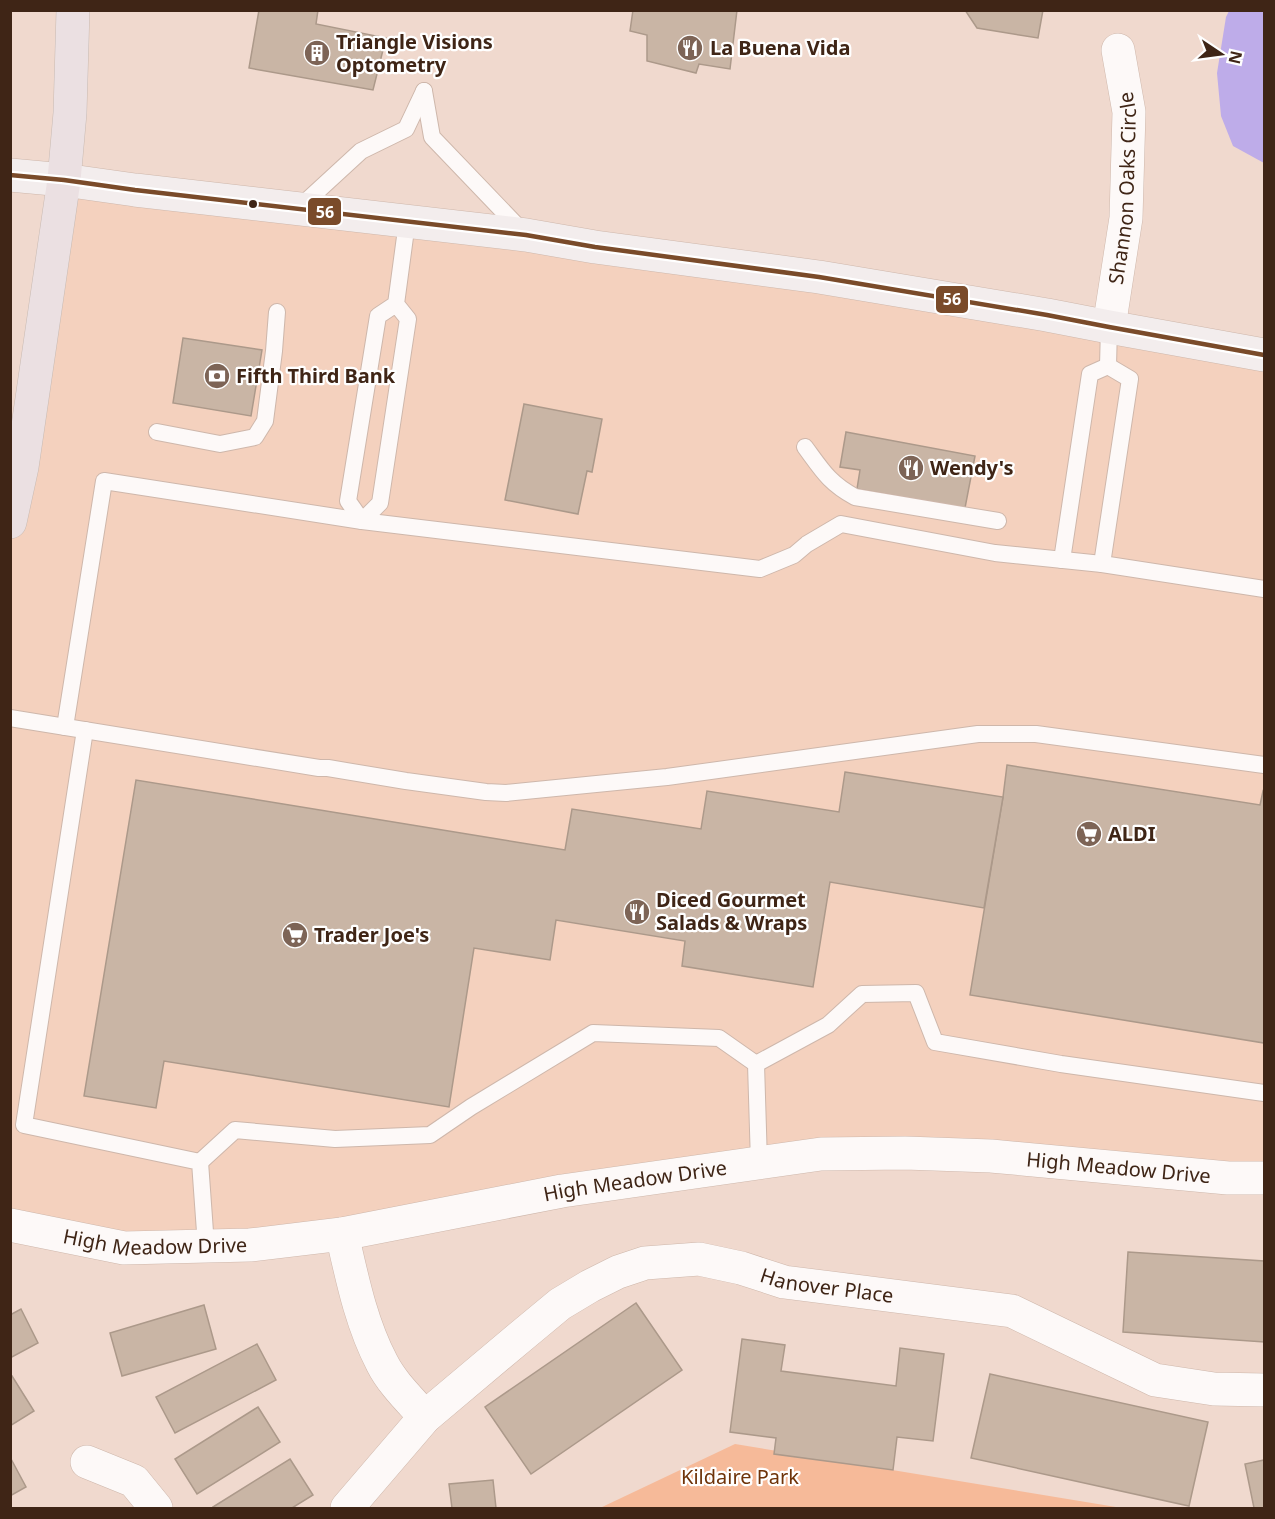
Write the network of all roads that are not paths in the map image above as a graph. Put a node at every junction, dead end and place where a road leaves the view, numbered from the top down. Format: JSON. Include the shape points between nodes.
{"nodes":[{"id":1,"x":73,"y":10,"type":"edge"},
{"id":2,"x":1118,"y":50,"type":"dead end"},
{"id":3,"x":10,"y":175,"type":"edge"},
{"id":4,"x":64,"y":180,"type":"junction"},
{"id":5,"x":298,"y":208,"type":"junction"},
{"id":6,"x":407,"y":222,"type":"junction"},
{"id":7,"x":526,"y":235,"type":"junction"},
{"id":8,"x":396,"y":304,"type":"junction"},
{"id":9,"x":277,"y":312,"type":"dead end"},
{"id":10,"x":1109,"y":327,"type":"junction"},
{"id":11,"x":1264,"y":355,"type":"edge"},
{"id":12,"x":1108,"y":366,"type":"junction"},
{"id":13,"x":157,"y":432,"type":"dead end"},
{"id":14,"x":805,"y":447,"type":"dead end"},
{"id":15,"x":362,"y":521,"type":"junction"},
{"id":16,"x":998,"y":521,"type":"dead end"},
{"id":17,"x":10,"y":522,"type":"edge"},
{"id":18,"x":1062,"y":560,"type":"junction"},
{"id":19,"x":1102,"y":564,"type":"junction"},
{"id":20,"x":1264,"y":589,"type":"edge"},
{"id":21,"x":10,"y":718,"type":"edge"},
{"id":22,"x":65,"y":727,"type":"junction"},
{"id":23,"x":85,"y":729,"type":"junction"},
{"id":24,"x":1264,"y":765,"type":"edge"},
{"id":25,"x":756,"y":1064,"type":"junction"},
{"id":26,"x":1264,"y":1093,"type":"edge"},
{"id":27,"x":200,"y":1162,"type":"junction"},
{"id":28,"x":759,"y":1163,"type":"junction"},
{"id":29,"x":1264,"y":1178,"type":"edge"},
{"id":30,"x":10,"y":1224,"type":"edge"},
{"id":31,"x":342,"y":1234,"type":"junction"},
{"id":32,"x":206,"y":1246,"type":"junction"},
{"id":33,"x":1264,"y":1390,"type":"edge"},
{"id":34,"x":425,"y":1417,"type":"junction"},
{"id":35,"x":87,"y":1462,"type":"dead end"},
{"id":36,"x":156,"y":1509,"type":"edge"},
{"id":37,"x":347,"y":1509,"type":"edge"}],
"edges":[{"from":1,"to":4,"type":"main road"},
{"from":2,"to":10,"type":"street","name":"Shannon Oaks Circle","via":[[1129,112],[1126,218]]},
{"from":3,"to":4,"type":"main road"},
{"from":4,"to":5,"type":"main road"},
{"from":4,"to":17,"type":"main road","via":[[22,467]]},
{"from":5,"to":6,"type":"main road"},
{"from":5,"to":7,"type":"lane","via":[[361,151],[406,129],[424,91],[432,137]]},
{"from":6,"to":7,"type":"main road"},
{"from":6,"to":8,"type":"lane"},
{"from":7,"to":10,"type":"main road","via":[[819,277]]},
{"from":8,"to":15,"type":"lane","via":[[408,319],[380,503]]},
{"from":8,"to":15,"type":"lane","via":[[378,316],[348,501]]},
{"from":9,"to":13,"type":"lane","via":[[265,421],[255,437],[220,444]]},
{"from":10,"to":11,"type":"main road"},
{"from":10,"to":12,"type":"lane"},
{"from":12,"to":18,"type":"lane","via":[[1090,374]]},
{"from":12,"to":19,"type":"lane","via":[[1130,378]]},
{"from":14,"to":16,"type":"lane","via":[[830,480],[855,497]]},
{"from":15,"to":18,"type":"lane","via":[[760,569],[794,555],[840,524]]},
{"from":15,"to":22,"type":"lane","via":[[104,482]]},
{"from":18,"to":19,"type":"lane"},
{"from":19,"to":20,"type":"lane"},
{"from":21,"to":22,"type":"lane"},
{"from":22,"to":23,"type":"lane"},
{"from":23,"to":24,"type":"lane","via":[[319,768],[506,793],[667,777],[978,734],[1036,734]]},
{"from":23,"to":27,"type":"lane","via":[[24,1125]]},
{"from":25,"to":26,"type":"lane","via":[[828,1025],[862,994],[916,993],[935,1042]]},
{"from":25,"to":27,"type":"lane","via":[[720,1038],[593,1033],[430,1135],[335,1139],[235,1130]]},
{"from":25,"to":28,"type":"lane"},
{"from":27,"to":32,"type":"lane"},
{"from":28,"to":29,"type":"street","name":"High Meadow Drive","via":[[821,1154],[905,1153]]},
{"from":28,"to":31,"type":"street","name":"High Meadow Drive","via":[[562,1191]]},
{"from":30,"to":32,"type":"street","name":"High Meadow Drive","via":[[124,1248]]},
{"from":31,"to":32,"type":"street","name":"High Meadow Drive"},
{"from":31,"to":34,"type":"street","via":[[360,1308],[382,1364]]},
{"from":33,"to":34,"type":"street","name":"Hanover Place","via":[[1215,1389],[1155,1380],[1012,1311],[784,1282],[699,1259],[645,1263],[590,1286],[560,1304]]},
{"from":34,"to":37,"type":"street","name":"Hanover Place"},
{"from":35,"to":36,"type":"street","via":[[134,1481]]}]}
